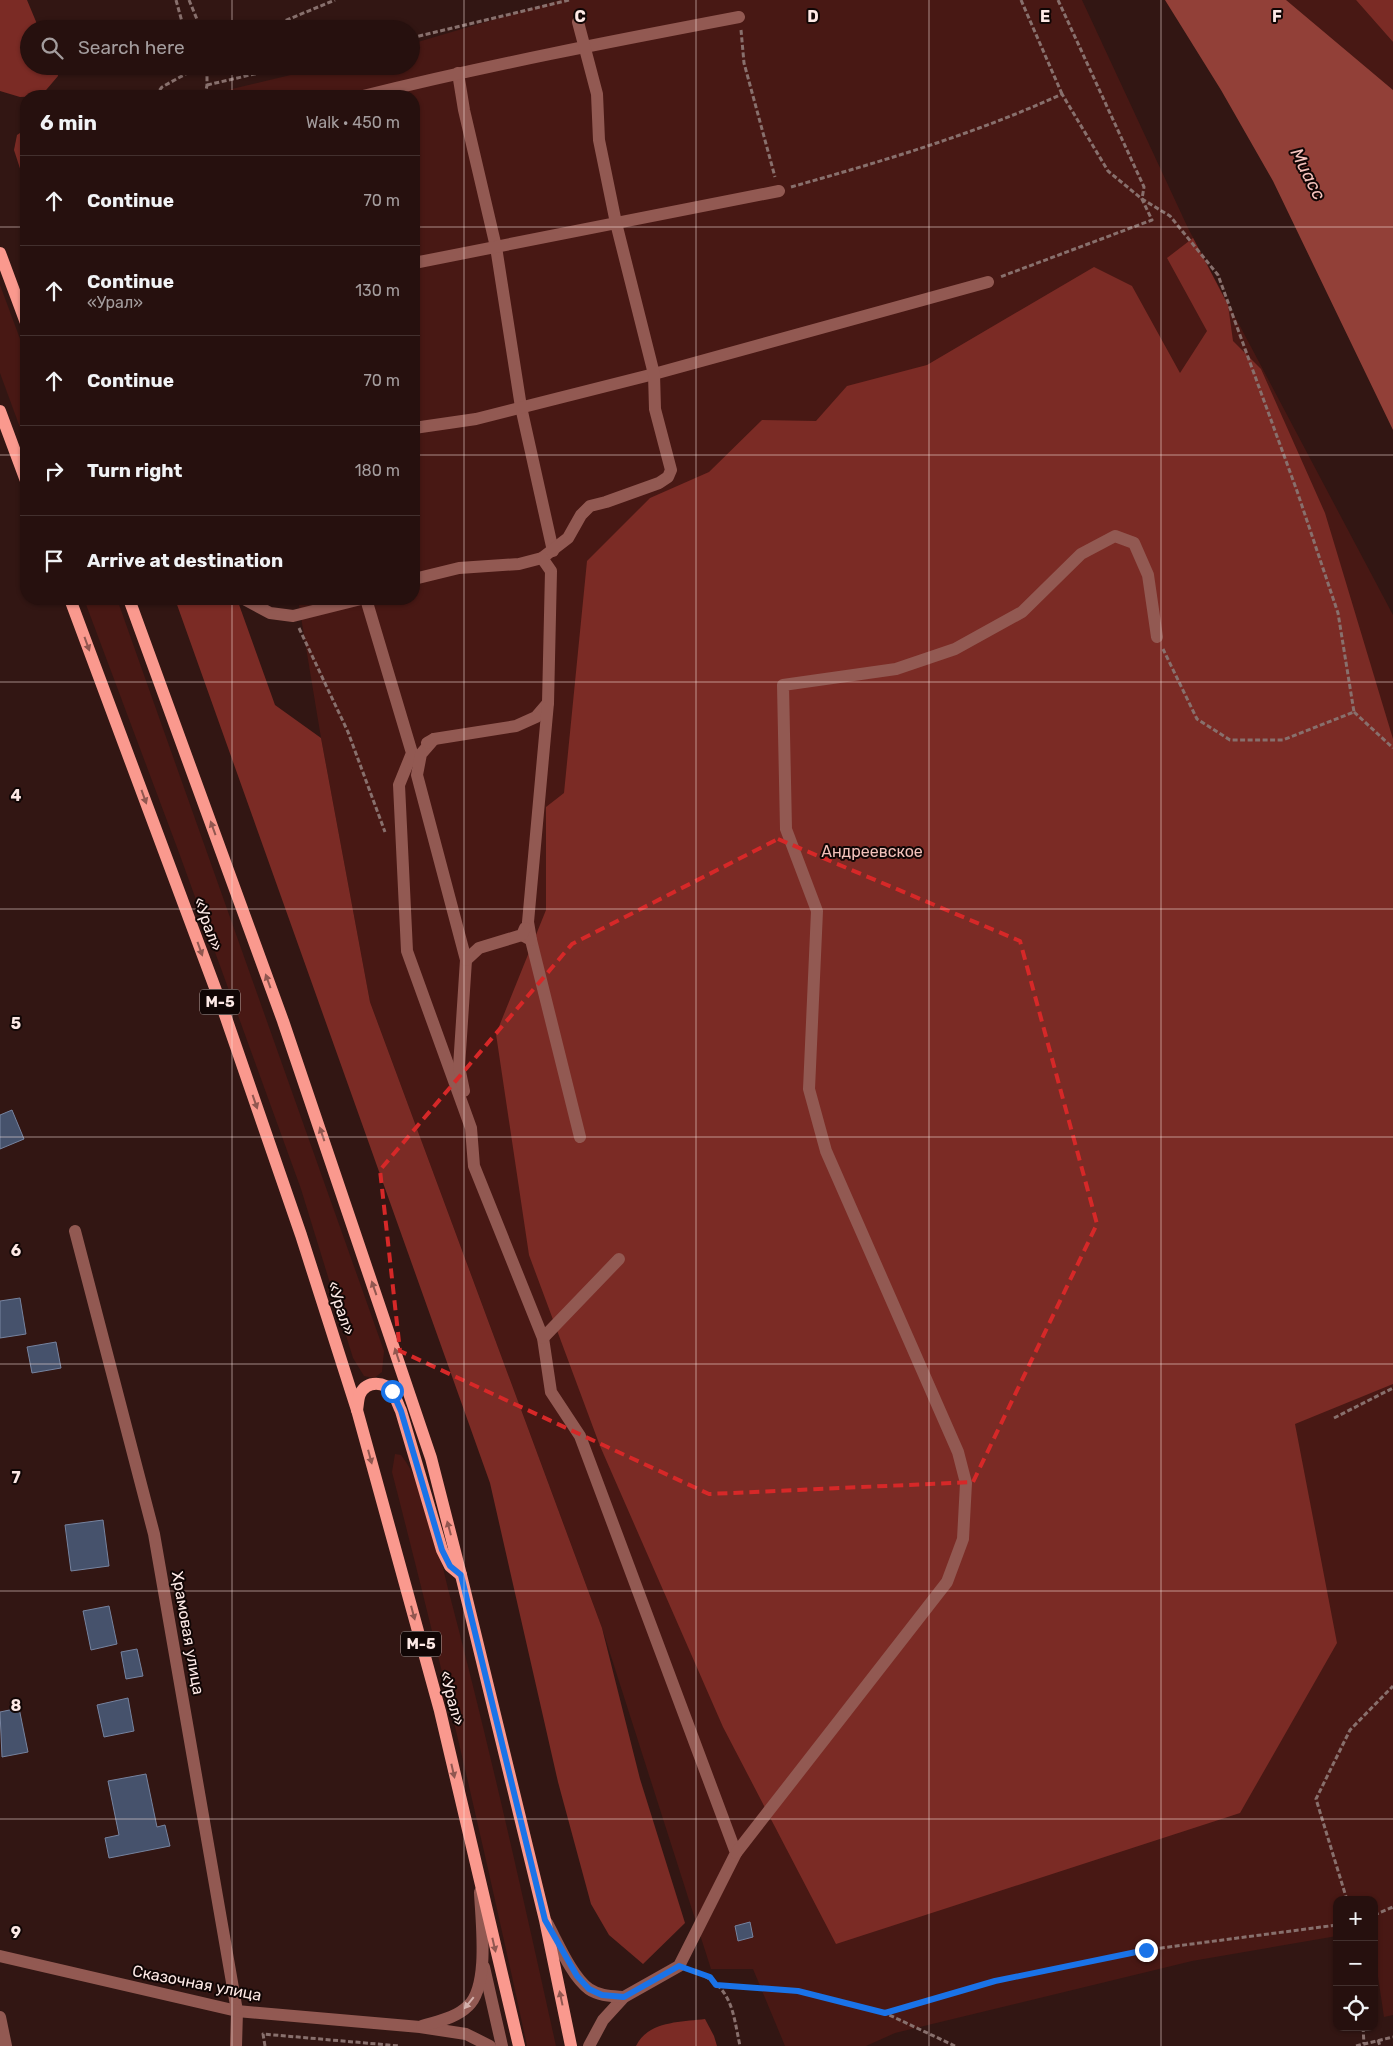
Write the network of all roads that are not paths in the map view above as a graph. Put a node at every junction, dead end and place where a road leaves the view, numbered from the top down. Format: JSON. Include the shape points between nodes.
{"nodes":[{"id":1,"x":739,"y":17,"type":"road end"},
{"id":2,"x":578,"y":22,"type":"dead end"},
{"id":3,"x":582,"y":46,"type":"junction"},
{"id":4,"x":458,"y":73,"type":"junction"},
{"id":5,"x":388,"y":90,"type":"edge"},
{"id":6,"x":779,"y":191,"type":"road end"},
{"id":7,"x":616,"y":224,"type":"junction"},
{"id":8,"x":496,"y":248,"type":"junction"},
{"id":9,"x":0,"y":254,"type":"edge"},
{"id":10,"x":420,"y":262,"type":"edge"},
{"id":11,"x":988,"y":282,"type":"road end"},
{"id":12,"x":20,"y":308,"type":"edge"},
{"id":13,"x":654,"y":374,"type":"junction"},
{"id":14,"x":521,"y":406,"type":"junction"},
{"id":15,"x":0,"y":411,"type":"edge"},
{"id":16,"x":420,"y":427,"type":"edge"},
{"id":17,"x":20,"y":465,"type":"edge"},
{"id":18,"x":553,"y":551,"type":"junction"},
{"id":19,"x":542,"y":558,"type":"junction"},
{"id":20,"x":420,"y":577,"type":"edge"},
{"id":21,"x":72,"y":605,"type":"edge"},
{"id":22,"x":131,"y":605,"type":"edge"},
{"id":23,"x":254,"y":605,"type":"edge"},
{"id":24,"x":337,"y":605,"type":"edge"},
{"id":25,"x":368,"y":605,"type":"edge"},
{"id":26,"x":1157,"y":637,"type":"road end"},
{"id":27,"x":548,"y":703,"type":"junction"},
{"id":28,"x":434,"y":738,"type":"junction"},
{"id":29,"x":412,"y":754,"type":"junction"},
{"id":30,"x":526,"y":938,"type":"junction"},
{"id":31,"x":466,"y":960,"type":"junction"},
{"id":32,"x":471,"y":1128,"type":"junction"},
{"id":33,"x":580,"y":1137,"type":"dead end"},
{"id":34,"x":74,"y":1231,"type":"dead end"},
{"id":35,"x":619,"y":1259,"type":"dead end"},
{"id":36,"x":543,"y":1338,"type":"junction"},
{"id":37,"x":357,"y":1410,"type":"junction"},
{"id":38,"x":461,"y":1575,"type":"junction"},
{"id":39,"x":736,"y":1853,"type":"junction"},
{"id":40,"x":479,"y":1880,"type":"junction"},
{"id":41,"x":545,"y":1920,"type":"junction"},
{"id":42,"x":0,"y":1956,"type":"edge"},
{"id":43,"x":482,"y":1957,"type":"junction"},
{"id":44,"x":624,"y":1997,"type":"junction"},
{"id":45,"x":237,"y":2011,"type":"junction"},
{"id":46,"x":0,"y":2017,"type":"edge"},
{"id":47,"x":420,"y":2027,"type":"junction"},
{"id":48,"x":6,"y":2046,"type":"edge"},
{"id":49,"x":236,"y":2046,"type":"edge"},
{"id":50,"x":490,"y":2046,"type":"edge"},
{"id":51,"x":502,"y":2046,"type":"edge"},
{"id":52,"x":519,"y":2046,"type":"edge"},
{"id":53,"x":571,"y":2046,"type":"edge"},
{"id":54,"x":589,"y":2046,"type":"edge"}],
"edges":[{"from":1,"to":3,"type":"street"},
{"from":2,"to":3,"type":"street"},
{"from":3,"to":4,"type":"street"},
{"from":3,"to":7,"type":"street","via":[[597,94],[599,140]]},
{"from":4,"to":5,"type":"street"},
{"from":4,"to":8,"type":"street"},
{"from":6,"to":7,"type":"street"},
{"from":7,"to":8,"type":"street"},
{"from":7,"to":13,"type":"street"},
{"from":8,"to":10,"type":"street"},
{"from":8,"to":14,"type":"street"},
{"from":9,"to":12,"type":"main road"},
{"from":11,"to":13,"type":"street"},
{"from":13,"to":14,"type":"street"},
{"from":13,"to":18,"type":"street","via":[[655,409],[671,462],[668,477],[590,506],[580,515],[568,538]]},
{"from":14,"to":16,"type":"street","via":[[476,419]]},
{"from":14,"to":18,"type":"street"},
{"from":15,"to":17,"type":"main road"},
{"from":18,"to":19,"type":"street"},
{"from":19,"to":20,"type":"street","via":[[520,564],[459,568]]},
{"from":19,"to":27,"type":"street","via":[[551,571]]},
{"from":21,"to":37,"type":"main road","name":"«Урал»","number":"М-5","one_way":true,"via":[[224,1012]]},
{"from":38,"to":22,"type":"main road","one_way":true,"via":[[430,1458],[283,1021]]},
{"from":23,"to":24,"type":"street","via":[[270,614],[293,616]]},
{"from":25,"to":29,"type":"street"},
{"from":26,"to":39,"type":"street","via":[[1148,575],[1134,543],[1115,536],[1081,554],[1022,612],[955,649],[896,669],[784,685],[786,829],[817,911],[809,1089],[826,1151],[958,1452],[966,1483],[963,1539],[947,1582]]},
{"from":27,"to":28,"type":"street","via":[[536,718],[516,726]]},
{"from":27,"to":30,"type":"street"},
{"from":28,"to":29,"type":"street"},
{"from":28,"to":31,"type":"street","via":[[421,754],[418,775]]},
{"from":29,"to":32,"type":"street","via":[[399,786],[407,951]]},
{"from":30,"to":31,"type":"street","via":[[479,948]]},
{"from":30,"to":33,"type":"street"},
{"from":31,"to":32,"type":"street","via":[[459,1067]]},
{"from":32,"to":36,"type":"street","via":[[474,1166]]},
{"from":34,"to":45,"type":"street","name":"Храмовая улица","via":[[154,1534]]},
{"from":35,"to":36,"type":"street"},
{"from":36,"to":39,"type":"street","via":[[551,1392],[580,1436]]},
{"from":37,"to":38,"type":"main road","via":[[365,1387],[383,1384],[392,1391],[401,1411],[442,1550],[450,1566]]},
{"from":37,"to":40,"type":"main road","name":"«Урал»","number":"М-5","one_way":true,"via":[[440,1711]]},
{"from":38,"to":41,"type":"main road"},
{"from":39,"to":44,"type":"street","via":[[679,1966]]},
{"from":40,"to":43,"type":"street"},
{"from":40,"to":52,"type":"main road","name":"«Урал»","number":"М-5","one_way":true},
{"from":41,"to":44,"type":"street","via":[[577,1976],[589,1989],[602,1995]]},
{"from":53,"to":41,"type":"main road","one_way":true},
{"from":42,"to":45,"type":"street","name":"Сказочная улица"},
{"from":43,"to":47,"type":"street","one_way":true,"via":[[479,1988],[470,2005],[456,2015]]},
{"from":43,"to":51,"type":"street"},
{"from":44,"to":54,"type":"street","via":[[603,2020]]},
{"from":45,"to":47,"type":"street","name":"Сказочная улица"},
{"from":45,"to":49,"type":"street","name":"Храмовая улица"},
{"from":46,"to":48,"type":"street"},
{"from":47,"to":50,"type":"street","name":"Сказочная улица","via":[[466,2034]]}]}
